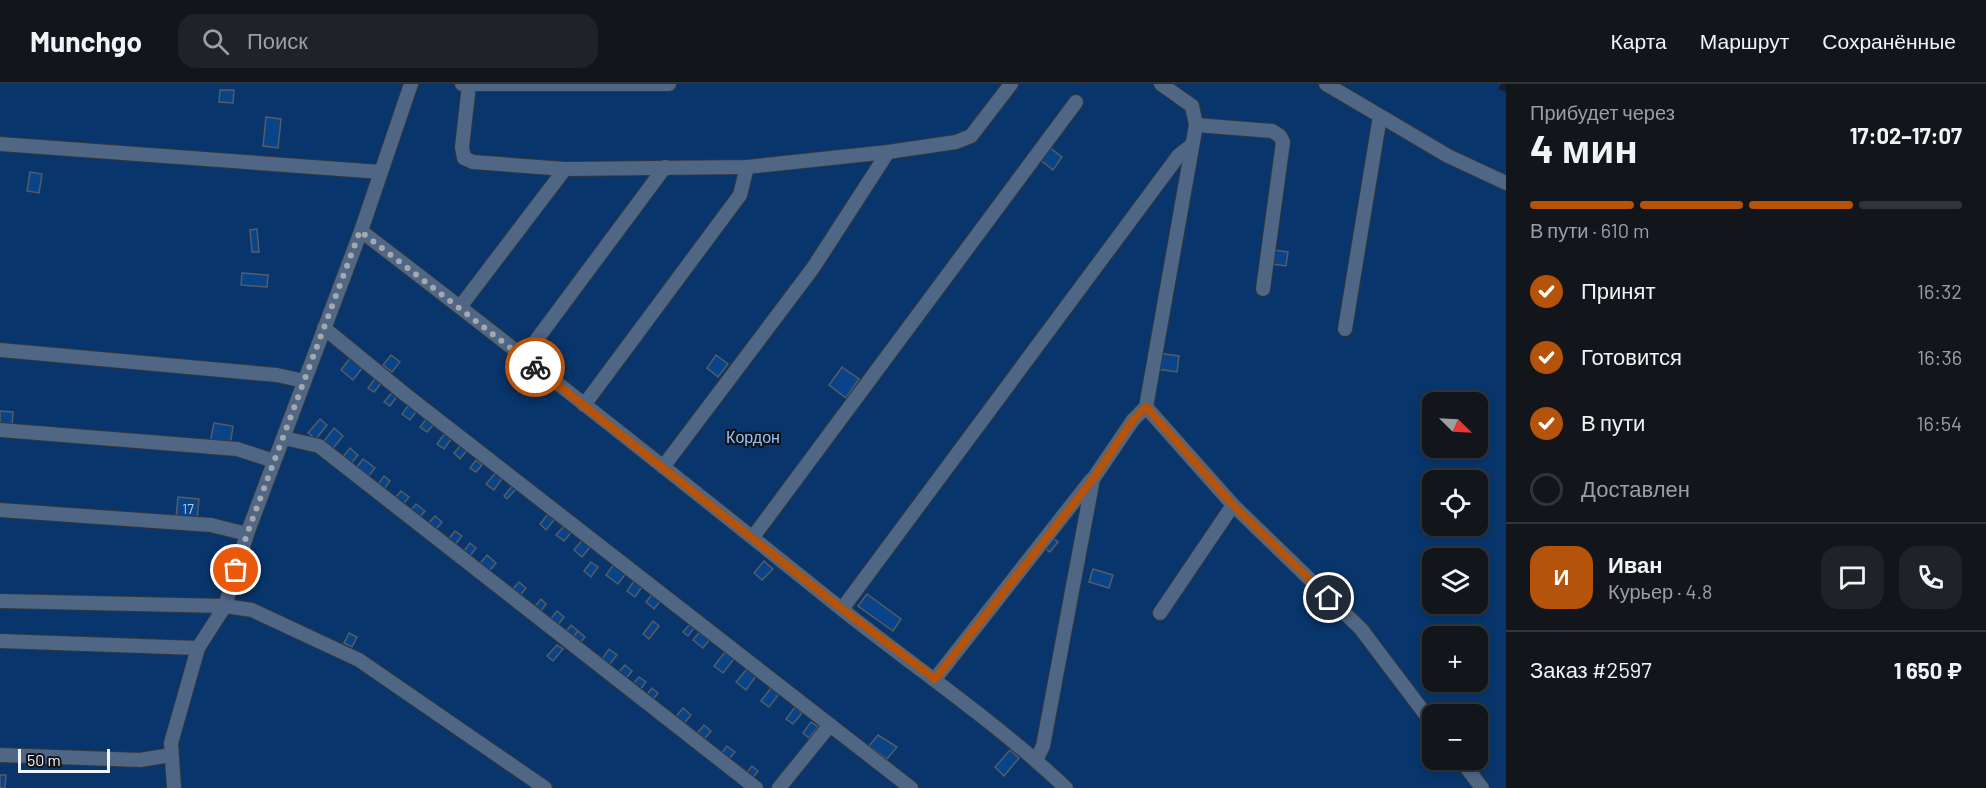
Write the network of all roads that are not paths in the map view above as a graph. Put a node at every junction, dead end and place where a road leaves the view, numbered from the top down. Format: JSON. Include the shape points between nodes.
{"nodes":[{"id":1,"x":411,"y":84,"type":"edge"},
{"id":2,"x":669,"y":84,"type":"edge"},
{"id":3,"x":1011,"y":84,"type":"edge"},
{"id":4,"x":1161,"y":84,"type":"edge"},
{"id":5,"x":1326,"y":84,"type":"edge"},
{"id":6,"x":465,"y":85,"type":"edge"},
{"id":7,"x":1076,"y":102,"type":"dead end"},
{"id":8,"x":1380,"y":116,"type":"junction"},
{"id":9,"x":1196,"y":125,"type":"junction"},
{"id":10,"x":0,"y":144,"type":"edge"},
{"id":11,"x":1192,"y":145,"type":"junction"},
{"id":12,"x":888,"y":152,"type":"junction"},
{"id":13,"x":665,"y":167,"type":"junction"},
{"id":14,"x":747,"y":167,"type":"junction"},
{"id":15,"x":565,"y":169,"type":"junction"},
{"id":16,"x":381,"y":171,"type":"junction"},
{"id":17,"x":1506,"y":183,"type":"edge"},
{"id":18,"x":360,"y":231,"type":"junction"},
{"id":19,"x":1263,"y":289,"type":"dead end"},
{"id":20,"x":460,"y":307,"type":"junction"},
{"id":21,"x":324,"y":328,"type":"junction"},
{"id":22,"x":1345,"y":329,"type":"dead end"},
{"id":23,"x":0,"y":350,"type":"edge"},
{"id":24,"x":523,"y":358,"type":"junction"},
{"id":25,"x":304,"y":381,"type":"junction"},
{"id":26,"x":584,"y":405,"type":"junction"},
{"id":27,"x":1146,"y":407,"type":"junction"},
{"id":28,"x":0,"y":430,"type":"edge"},
{"id":29,"x":284,"y":438,"type":"junction"},
{"id":30,"x":274,"y":461,"type":"junction"},
{"id":31,"x":663,"y":467,"type":"junction"},
{"id":32,"x":1093,"y":479,"type":"junction"},
{"id":33,"x":1233,"y":505,"type":"junction"},
{"id":34,"x":0,"y":510,"type":"edge"},
{"id":35,"x":247,"y":534,"type":"junction"},
{"id":36,"x":753,"y":537,"type":"junction"},
{"id":37,"x":0,"y":601,"type":"edge"},
{"id":38,"x":225,"y":606,"type":"junction"},
{"id":39,"x":842,"y":609,"type":"junction"},
{"id":40,"x":1160,"y":613,"type":"dead end"},
{"id":41,"x":0,"y":642,"type":"edge"},
{"id":42,"x":198,"y":648,"type":"junction"},
{"id":43,"x":935,"y":679,"type":"junction"},
{"id":44,"x":1422,"y":710,"type":"edge"},
{"id":45,"x":830,"y":725,"type":"junction"},
{"id":46,"x":0,"y":755,"type":"edge"},
{"id":47,"x":171,"y":755,"type":"junction"},
{"id":48,"x":1036,"y":760,"type":"junction"},
{"id":49,"x":1468,"y":770,"type":"edge"},
{"id":50,"x":174,"y":788,"type":"edge"},
{"id":51,"x":545,"y":788,"type":"edge"},
{"id":52,"x":756,"y":788,"type":"edge"},
{"id":53,"x":779,"y":788,"type":"edge"},
{"id":54,"x":911,"y":788,"type":"edge"},
{"id":55,"x":1066,"y":788,"type":"edge"},
{"id":56,"x":1482,"y":788,"type":"edge"}],
"edges":[{"from":1,"to":16,"type":"street"},
{"from":2,"to":6,"type":"street"},
{"from":3,"to":12,"type":"street","via":[[971,136],[956,142]]},
{"from":4,"to":9,"type":"street","via":[[1192,106]]},
{"from":5,"to":8,"type":"street"},
{"from":6,"to":15,"type":"street","via":[[464,158],[473,162]]},
{"from":7,"to":36,"type":"street"},
{"from":8,"to":17,"type":"street","via":[[1448,156]]},
{"from":8,"to":22,"type":"street"},
{"from":9,"to":11,"type":"street"},
{"from":9,"to":19,"type":"street","via":[[1272,131],[1283,142]]},
{"from":10,"to":16,"type":"street"},
{"from":11,"to":27,"type":"street"},
{"from":11,"to":39,"type":"street","via":[[1179,155]]},
{"from":12,"to":14,"type":"street"},
{"from":12,"to":31,"type":"street","via":[[813,268]]},
{"from":13,"to":14,"type":"street"},
{"from":13,"to":15,"type":"street"},
{"from":13,"to":24,"type":"street"},
{"from":14,"to":26,"type":"street","via":[[740,195]]},
{"from":15,"to":20,"type":"street"},
{"from":16,"to":18,"type":"street"},
{"from":18,"to":20,"type":"street"},
{"from":18,"to":21,"type":"street"},
{"from":20,"to":24,"type":"street"},
{"from":21,"to":25,"type":"street"},
{"from":21,"to":45,"type":"street"},
{"from":23,"to":25,"type":"street","via":[[276,375]]},
{"from":24,"to":26,"type":"street"},
{"from":25,"to":29,"type":"street"},
{"from":26,"to":31,"type":"street"},
{"from":27,"to":32,"type":"street"},
{"from":27,"to":33,"type":"street"},
{"from":28,"to":30,"type":"street","via":[[237,449]]},
{"from":29,"to":30,"type":"street"},
{"from":29,"to":52,"type":"street","via":[[319,446]]},
{"from":30,"to":35,"type":"street"},
{"from":31,"to":36,"type":"street"},
{"from":32,"to":43,"type":"street"},
{"from":32,"to":48,"type":"street","via":[[1043,746]]},
{"from":33,"to":40,"type":"street"},
{"from":33,"to":44,"type":"street","via":[[1361,629]]},
{"from":34,"to":35,"type":"street","via":[[211,525]]},
{"from":35,"to":38,"type":"street"},
{"from":36,"to":39,"type":"street"},
{"from":37,"to":38,"type":"street"},
{"from":38,"to":42,"type":"street"},
{"from":38,"to":51,"type":"street","via":[[252,610],[360,660]]},
{"from":39,"to":43,"type":"street"},
{"from":41,"to":42,"type":"street"},
{"from":42,"to":47,"type":"street"},
{"from":43,"to":48,"type":"street"},
{"from":45,"to":53,"type":"street"},
{"from":45,"to":54,"type":"street"},
{"from":46,"to":47,"type":"street","via":[[140,760]]},
{"from":47,"to":50,"type":"street"},
{"from":48,"to":55,"type":"street"},
{"from":49,"to":56,"type":"street"}]}
